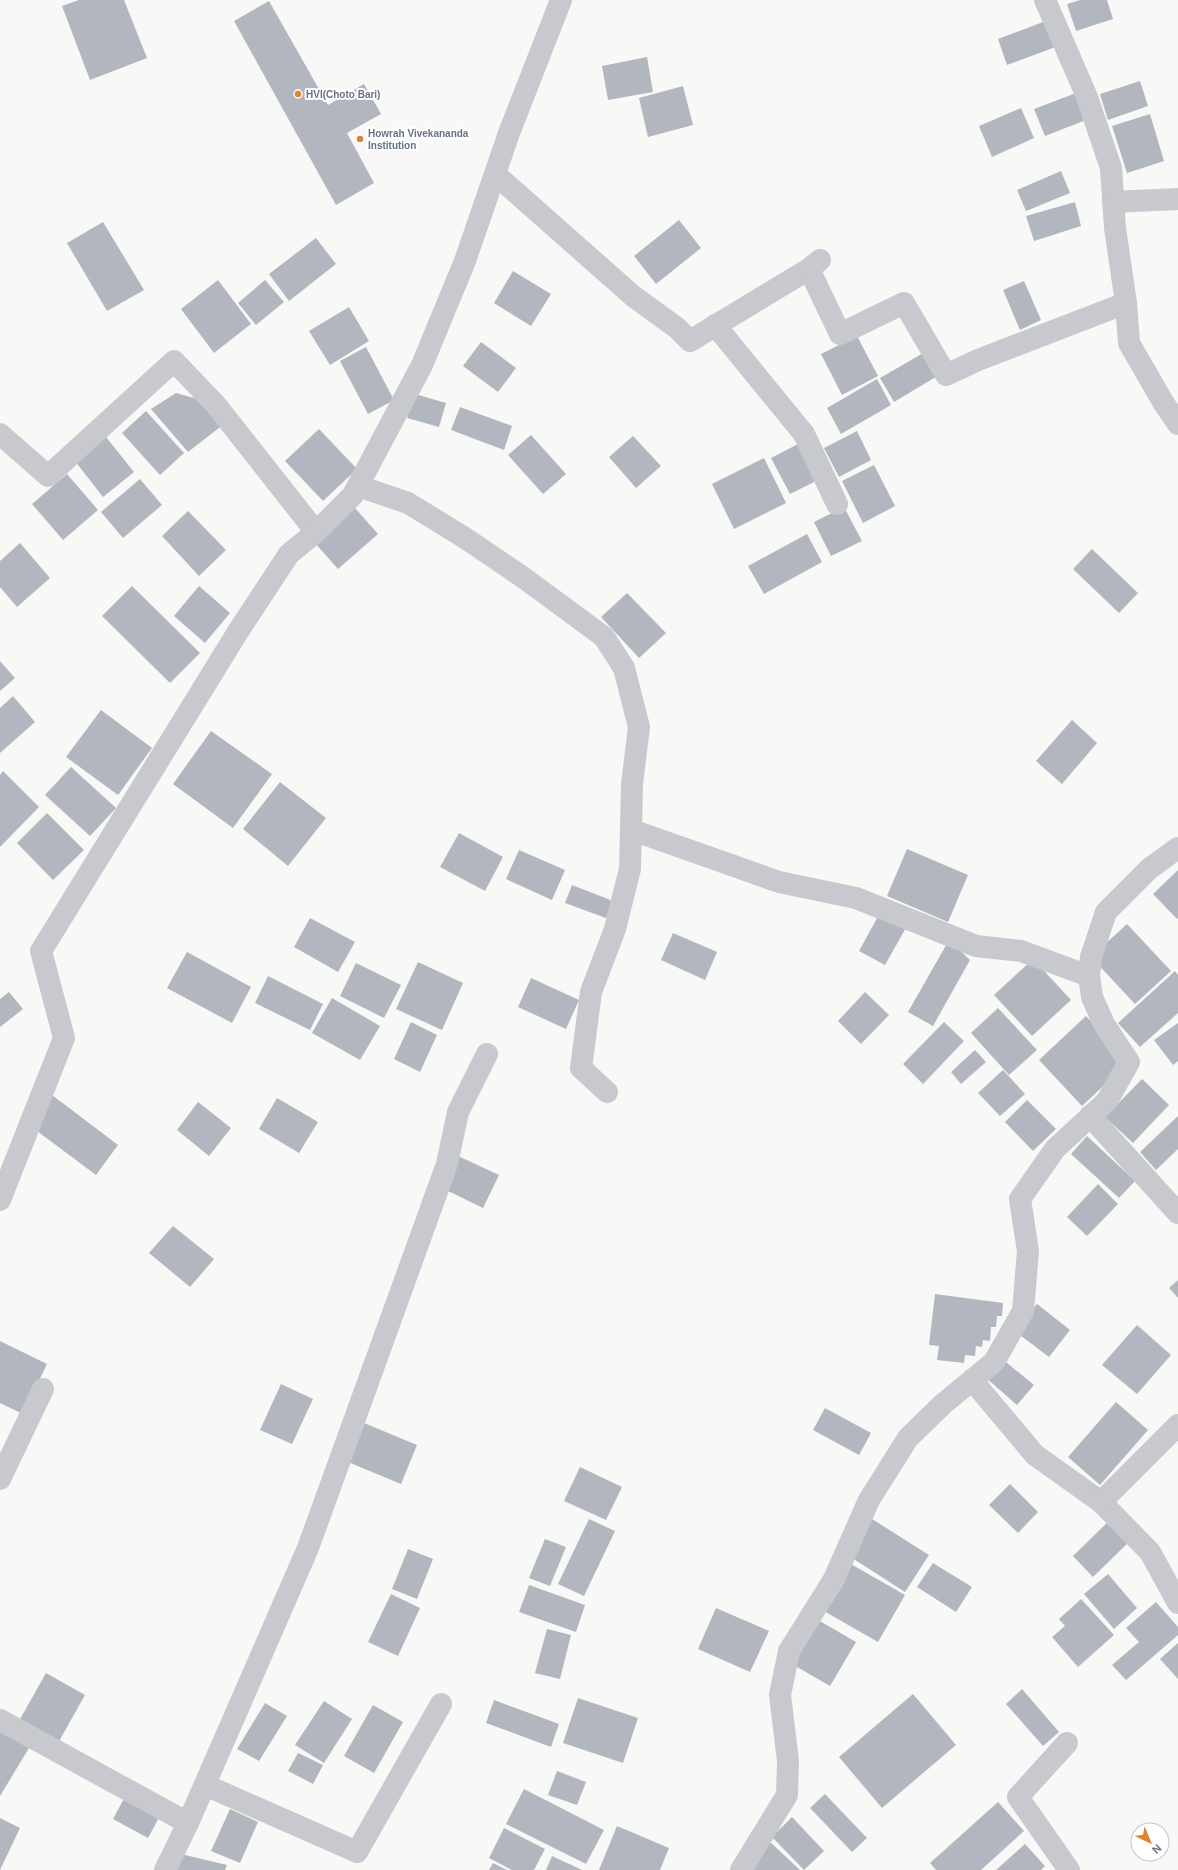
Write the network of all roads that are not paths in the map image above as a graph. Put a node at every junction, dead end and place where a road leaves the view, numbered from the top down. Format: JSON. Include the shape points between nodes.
{"nodes":[{"id":1,"x":561,"y":0,"type":"edge"},
{"id":2,"x":1045,"y":0,"type":"edge"},
{"id":3,"x":495,"y":174,"type":"junction"},
{"id":4,"x":1178,"y":199,"type":"edge"},
{"id":5,"x":1113,"y":202,"type":"junction"},
{"id":6,"x":1126,"y":303,"type":"junction"},
{"id":7,"x":715,"y":325,"type":"junction"},
{"id":8,"x":1178,"y":424,"type":"edge"},
{"id":9,"x":0,"y":434,"type":"edge"},
{"id":10,"x":358,"y":486,"type":"junction"},
{"id":11,"x":837,"y":504,"type":"dead end"},
{"id":12,"x":316,"y":532,"type":"junction"},
{"id":13,"x":632,"y":830,"type":"junction"},
{"id":14,"x":1178,"y":848,"type":"edge"},
{"id":15,"x":1089,"y":976,"type":"junction"},
{"id":16,"x":487,"y":1054,"type":"dead end"},
{"id":17,"x":607,"y":1092,"type":"dead end"},
{"id":18,"x":1090,"y":1116,"type":"junction"},
{"id":19,"x":0,"y":1200,"type":"edge"},
{"id":20,"x":1178,"y":1213,"type":"edge"},
{"id":21,"x":972,"y":1380,"type":"junction"},
{"id":22,"x":43,"y":1389,"type":"dead end"},
{"id":23,"x":1178,"y":1425,"type":"edge"},
{"id":24,"x":0,"y":1479,"type":"edge"},
{"id":25,"x":1101,"y":1502,"type":"junction"},
{"id":26,"x":1178,"y":1601,"type":"edge"},
{"id":27,"x":441,"y":1704,"type":"dead end"},
{"id":28,"x":0,"y":1720,"type":"edge"},
{"id":29,"x":1067,"y":1743,"type":"dead end"},
{"id":30,"x":205,"y":1785,"type":"junction"},
{"id":31,"x":188,"y":1823,"type":"junction"},
{"id":32,"x":165,"y":1870,"type":"edge"},
{"id":33,"x":742,"y":1870,"type":"edge"},
{"id":34,"x":1069,"y":1870,"type":"edge"}],
"edges":[{"from":1,"to":3,"type":"street"},
{"from":2,"to":5,"type":"street","via":[[1086,97],[1111,168]]},
{"from":3,"to":7,"type":"street","via":[[633,296],[677,328],[690,341]]},
{"from":3,"to":10,"type":"street","via":[[465,261],[422,365]]},
{"from":4,"to":5,"type":"street"},
{"from":5,"to":6,"type":"street"},
{"from":6,"to":7,"type":"street","via":[[978,360],[946,375],[904,303],[840,334],[815,264]]},
{"from":6,"to":8,"type":"street","via":[[1129,343]]},
{"from":7,"to":11,"type":"street","via":[[804,434]]},
{"from":9,"to":12,"type":"street","via":[[48,476],[174,360],[216,405]]},
{"from":10,"to":12,"type":"street","via":[[353,495]]},
{"from":10,"to":13,"type":"street","via":[[408,503],[517,574],[604,637],[624,668],[639,726],[632,784]]},
{"from":12,"to":19,"type":"street","via":[[288,554],[41,951],[64,1038]]},
{"from":13,"to":15,"type":"street","via":[[779,882],[856,898],[976,946],[1021,951]]},
{"from":13,"to":17,"type":"street","via":[[630,869],[615,929],[591,992],[581,1068]]},
{"from":14,"to":15,"type":"street","via":[[1149,869],[1106,912],[1091,957]]},
{"from":15,"to":18,"type":"street","via":[[1092,997],[1104,1024],[1129,1062],[1107,1101]]},
{"from":16,"to":30,"type":"street","via":[[458,1112],[447,1164],[308,1548]]},
{"from":18,"to":20,"type":"street"},
{"from":18,"to":21,"type":"street","via":[[1055,1149],[1020,1199],[1028,1251],[1023,1311],[994,1362]]},
{"from":21,"to":25,"type":"street","via":[[1035,1455]]},
{"from":21,"to":33,"type":"street","via":[[908,1438],[869,1500],[834,1579],[789,1651],[780,1695],[788,1761],[787,1795]]},
{"from":22,"to":24,"type":"street"},
{"from":23,"to":25,"type":"street"},
{"from":25,"to":26,"type":"street","via":[[1150,1552]]},
{"from":27,"to":30,"type":"street","via":[[357,1852]]},
{"from":28,"to":31,"type":"street"},
{"from":29,"to":34,"type":"street","via":[[1018,1798]]},
{"from":30,"to":31,"type":"street"},
{"from":31,"to":32,"type":"street"}]}
